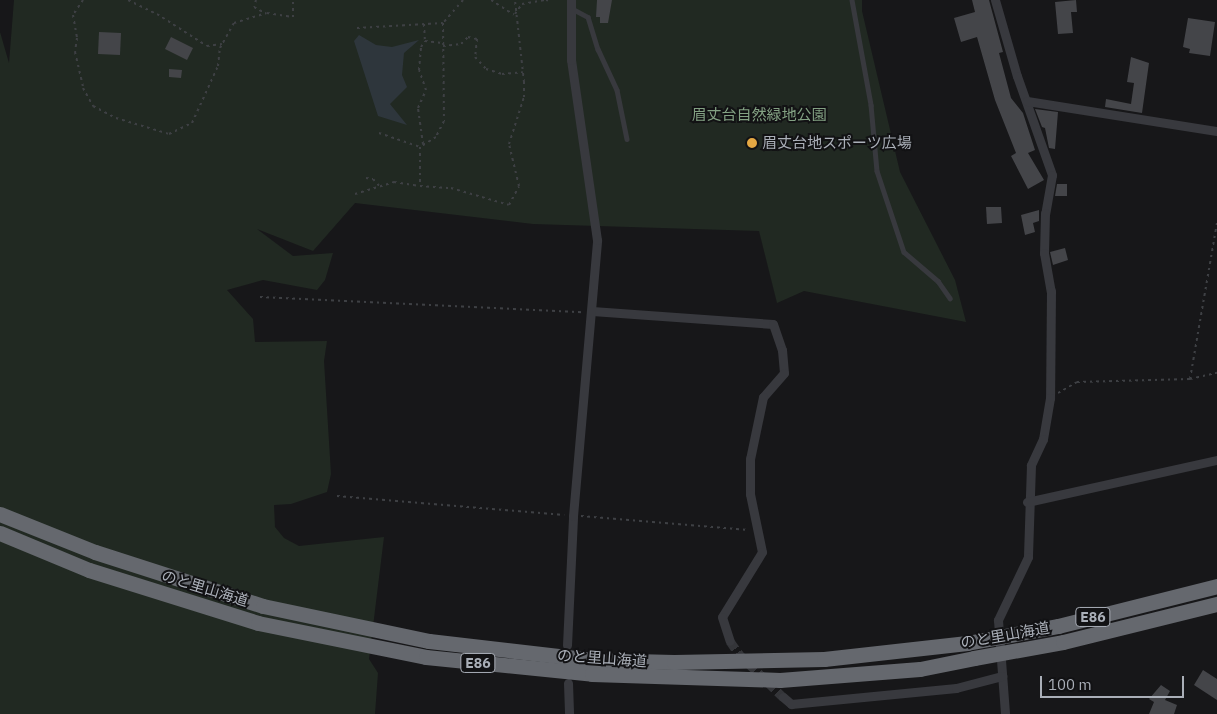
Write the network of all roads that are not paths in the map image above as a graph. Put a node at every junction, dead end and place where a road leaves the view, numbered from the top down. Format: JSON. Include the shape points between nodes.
{"nodes":[{"id":1,"x":852,"y":0,"type":"edge"},
{"id":2,"x":995,"y":0,"type":"edge"},
{"id":3,"x":571,"y":4,"type":"edge"},
{"id":4,"x":1027,"y":101,"type":"junction"},
{"id":5,"x":1217,"y":131,"type":"edge"},
{"id":6,"x":627,"y":139,"type":"dead end"},
{"id":7,"x":950,"y":298,"type":"dead end"},
{"id":8,"x":592,"y":312,"type":"junction"},
{"id":9,"x":1217,"y":460,"type":"edge"},
{"id":10,"x":1028,"y":502,"type":"junction"},
{"id":11,"x":0,"y":514,"type":"edge"},
{"id":12,"x":0,"y":533,"type":"edge"},
{"id":13,"x":1217,"y":586,"type":"edge"},
{"id":14,"x":1217,"y":604,"type":"edge"},
{"id":15,"x":730,"y":641,"type":"tunnel mouth"},
{"id":16,"x":567,"y":645,"type":"dead end"},
{"id":17,"x":1002,"y":676,"type":"junction"},
{"id":18,"x":568,"y":683,"type":"dead end"},
{"id":19,"x":783,"y":697,"type":"tunnel mouth"},
{"id":20,"x":569,"y":714,"type":"edge"},
{"id":21,"x":1005,"y":714,"type":"edge"}],
"edges":[{"from":1,"to":7,"type":"lane","via":[[871,106],[877,171],[904,252],[938,280]]},
{"from":2,"to":4,"type":"street"},
{"from":3,"to":6,"type":"lane","via":[[588,16],[604,64],[617,90]]},
{"from":3,"to":8,"type":"street","via":[[571,60],[597,240]]},
{"from":4,"to":5,"type":"street"},
{"from":4,"to":10,"type":"street","via":[[1052,174],[1044,213],[1044,254],[1052,291],[1050,398],[1043,439],[1031,465]]},
{"from":8,"to":15,"type":"street","via":[[773,324],[782,350],[784,373],[762,397],[754,432],[750,485],[762,552],[722,618]]},
{"from":8,"to":16,"type":"street","via":[[573,516]]},
{"from":9,"to":10,"type":"street"},
{"from":10,"to":17,"type":"street","via":[[1028,558],[998,620]]},
{"from":11,"to":13,"type":"highway","name":"のと里山海道","number":"E86","bridge":true,"via":[[95,552],[263,606],[429,641],[593,660],[824,660],[967,643],[1058,626]]},
{"from":12,"to":14,"type":"highway","name":"のと里山海道","number":"E86","bridge":true,"via":[[89,570],[258,623],[426,657],[592,674],[780,680],[920,669],[1062,642]]},
{"from":17,"to":19,"type":"street","via":[[956,688],[791,704]]},
{"from":17,"to":21,"type":"street"},
{"from":18,"to":20,"type":"street"}]}
